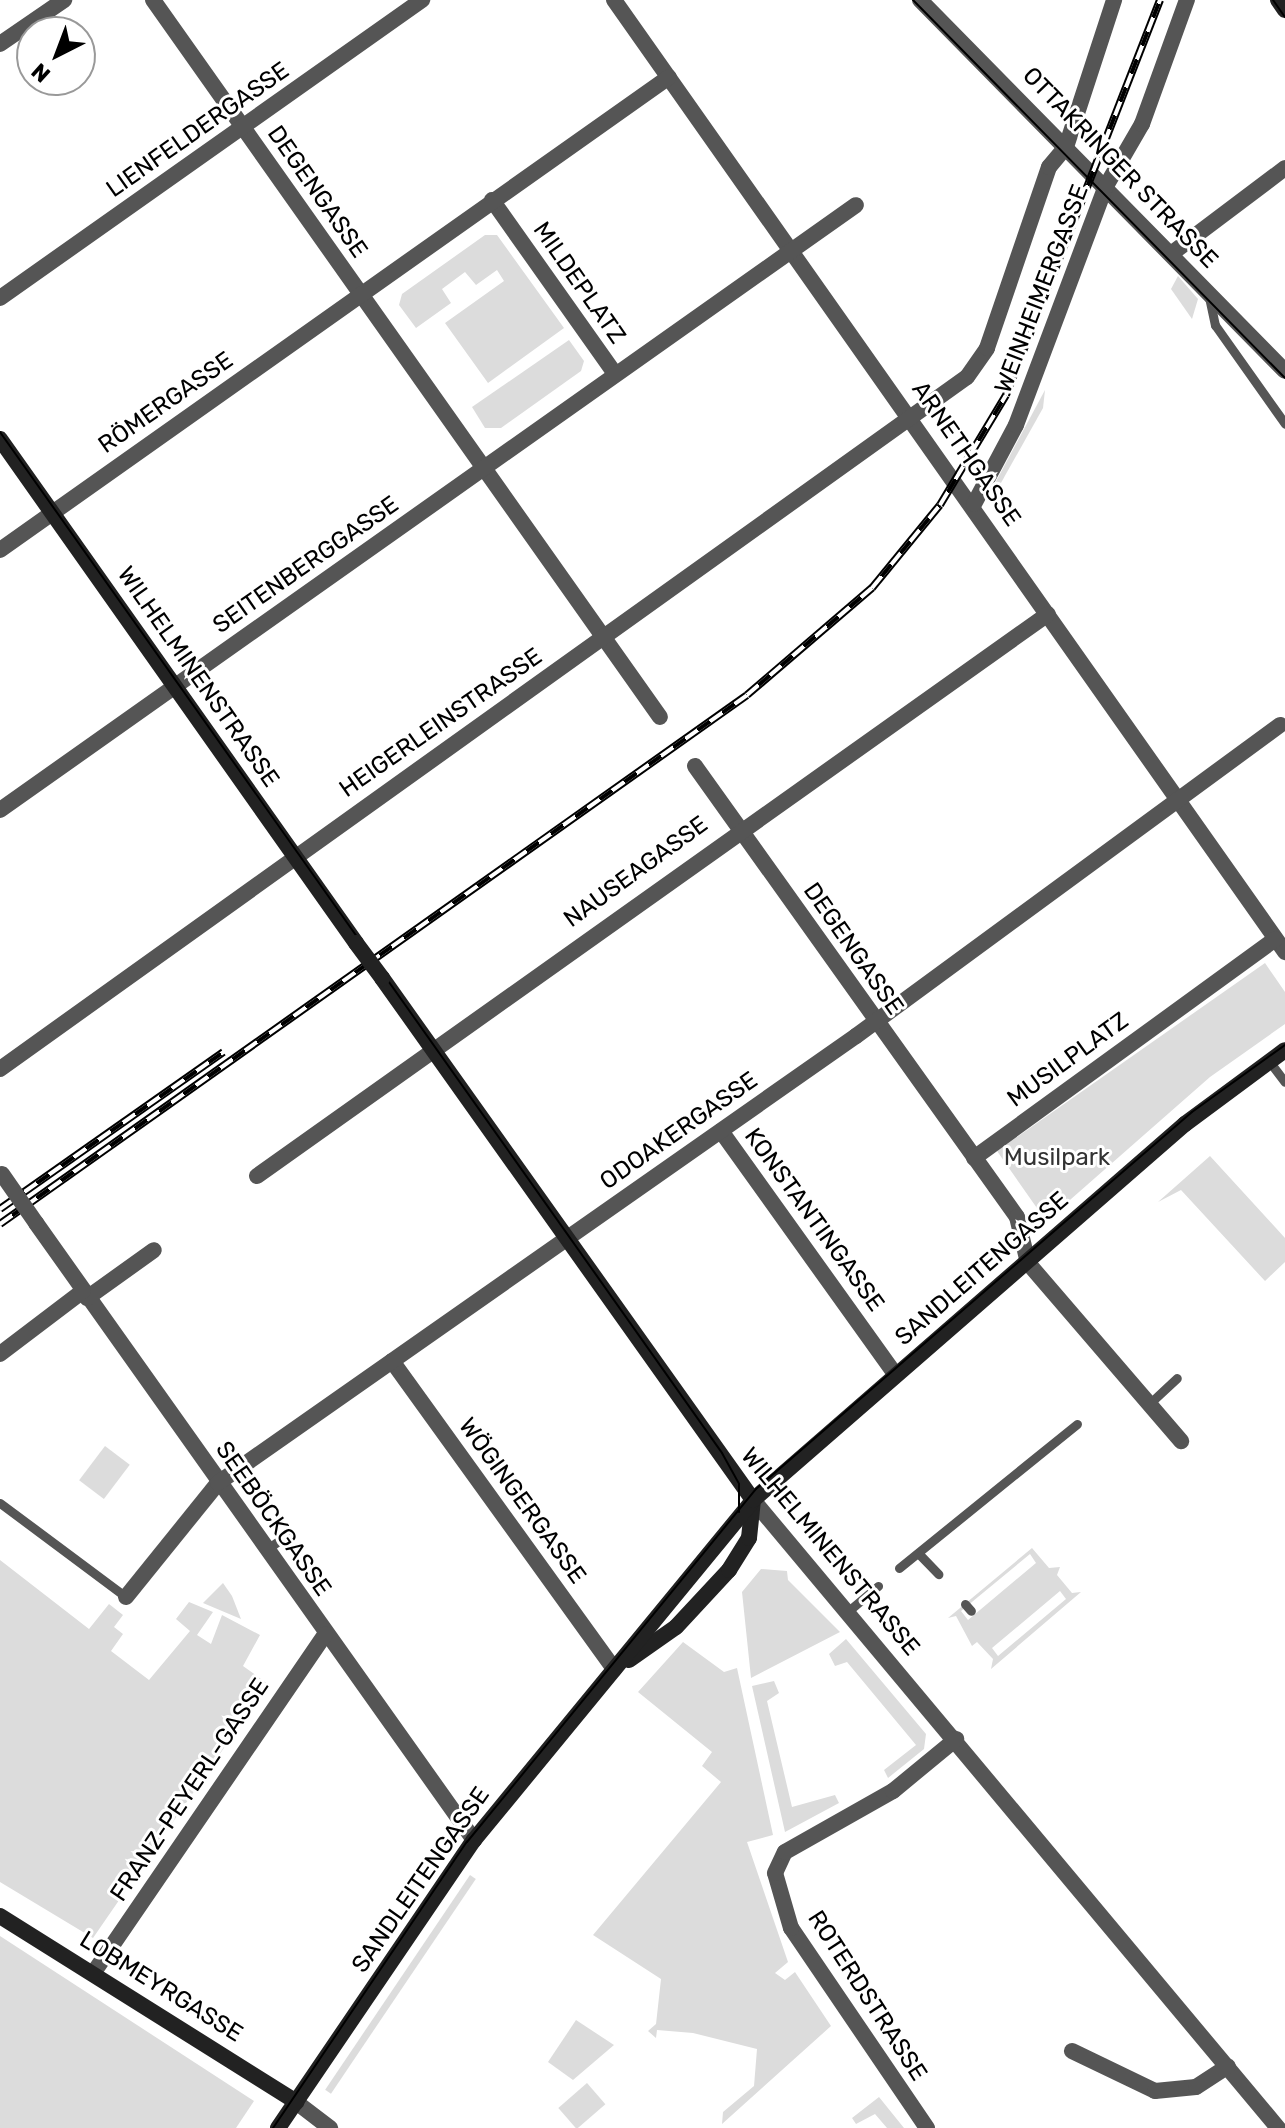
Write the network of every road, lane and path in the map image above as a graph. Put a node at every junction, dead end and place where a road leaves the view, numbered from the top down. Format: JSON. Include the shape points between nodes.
{"nodes":[{"id":1,"x":64,"y":0,"type":"edge"},
{"id":2,"x":153,"y":0,"type":"edge"},
{"id":3,"x":422,"y":0,"type":"edge"},
{"id":4,"x":614,"y":0,"type":"edge"},
{"id":5,"x":920,"y":0,"type":"edge"},
{"id":6,"x":1114,"y":0,"type":"edge"},
{"id":7,"x":1187,"y":0,"type":"edge"},
{"id":8,"x":1278,"y":0,"type":"edge"},
{"id":9,"x":1285,"y":10,"type":"edge"},
{"id":10,"x":0,"y":44,"type":"edge"},
{"id":11,"x":669,"y":77,"type":"junction"},
{"id":12,"x":243,"y":129,"type":"junction"},
{"id":13,"x":1065,"y":149,"type":"junction"},
{"id":14,"x":1285,"y":168,"type":"edge"},
{"id":15,"x":1106,"y":186,"type":"junction"},
{"id":16,"x":492,"y":200,"type":"junction"},
{"id":17,"x":856,"y":205,"type":"dead end"},
{"id":18,"x":792,"y":252,"type":"junction"},
{"id":19,"x":1171,"y":254,"type":"junction"},
{"id":20,"x":360,"y":294,"type":"junction"},
{"id":21,"x":1209,"y":294,"type":"junction"},
{"id":22,"x":0,"y":298,"type":"edge"},
{"id":23,"x":1285,"y":371,"type":"edge"},
{"id":24,"x":615,"y":374,"type":"junction"},
{"id":25,"x":913,"y":420,"type":"junction"},
{"id":26,"x":1285,"y":424,"type":"edge"},
{"id":27,"x":0,"y":439,"type":"edge"},
{"id":28,"x":482,"y":469,"type":"junction"},
{"id":29,"x":974,"y":504,"type":"junction"},
{"id":30,"x":52,"y":513,"type":"junction"},
{"id":31,"x":0,"y":550,"type":"edge"},
{"id":32,"x":1048,"y":614,"type":"junction"},
{"id":33,"x":602,"y":637,"type":"junction"},
{"id":34,"x":175,"y":687,"type":"junction"},
{"id":35,"x":660,"y":717,"type":"dead end"},
{"id":36,"x":1280,"y":725,"type":"dead end"},
{"id":37,"x":695,"y":766,"type":"dead end"},
{"id":38,"x":1182,"y":803,"type":"junction"},
{"id":39,"x":0,"y":810,"type":"edge"},
{"id":40,"x":739,"y":828,"type":"junction"},
{"id":41,"x":295,"y":856,"type":"junction"},
{"id":42,"x":1280,"y":946,"type":"edge"},
{"id":43,"x":874,"y":1020,"type":"junction"},
{"id":44,"x":432,"y":1049,"type":"junction"},
{"id":45,"x":1285,"y":1050,"type":"edge"},
{"id":46,"x":1269,"y":1061,"type":"junction"},
{"id":47,"x":0,"y":1069,"type":"edge"},
{"id":48,"x":1285,"y":1082,"type":"edge"},
{"id":49,"x":721,"y":1131,"type":"junction"},
{"id":50,"x":974,"y":1158,"type":"junction"},
{"id":51,"x":1,"y":1173,"type":"edge"},
{"id":52,"x":257,"y":1176,"type":"dead end"},
{"id":53,"x":565,"y":1237,"type":"junction"},
{"id":54,"x":154,"y":1250,"type":"dead end"},
{"id":55,"x":1028,"y":1263,"type":"junction"},
{"id":56,"x":85,"y":1294,"type":"junction"},
{"id":57,"x":0,"y":1354,"type":"edge"},
{"id":58,"x":392,"y":1361,"type":"junction"},
{"id":59,"x":896,"y":1375,"type":"junction"},
{"id":60,"x":1177,"y":1378,"type":"dead end"},
{"id":61,"x":1149,"y":1404,"type":"junction"},
{"id":62,"x":1077,"y":1424,"type":"dead end"},
{"id":63,"x":1181,"y":1441,"type":"dead end"},
{"id":64,"x":218,"y":1483,"type":"junction"},
{"id":65,"x":753,"y":1500,"type":"junction"},
{"id":66,"x":0,"y":1503,"type":"edge"},
{"id":67,"x":288,"y":1534,"type":"dead end"},
{"id":68,"x":266,"y":1550,"type":"junction"},
{"id":69,"x":919,"y":1554,"type":"junction"},
{"id":70,"x":899,"y":1568,"type":"dead end"},
{"id":71,"x":938,"y":1574,"type":"dead end"},
{"id":72,"x":878,"y":1586,"type":"dead end"},
{"id":73,"x":126,"y":1597,"type":"joint"},
{"id":74,"x":846,"y":1613,"type":"junction"},
{"id":75,"x":325,"y":1635,"type":"junction"},
{"id":76,"x":614,"y":1669,"type":"junction"},
{"id":77,"x":956,"y":1739,"type":"junction"},
{"id":78,"x":474,"y":1840,"type":"junction"},
{"id":79,"x":0,"y":1916,"type":"edge"},
{"id":80,"x":94,"y":1972,"type":"junction"},
{"id":81,"x":1072,"y":2051,"type":"dead end"},
{"id":82,"x":1228,"y":2066,"type":"junction"},
{"id":83,"x":296,"y":2102,"type":"junction"},
{"id":84,"x":278,"y":2128,"type":"edge"},
{"id":85,"x":330,"y":2128,"type":"edge"},
{"id":86,"x":927,"y":2128,"type":"edge"},
{"id":87,"x":1278,"y":2128,"type":"edge"}],
"edges":[{"from":1,"to":10,"type":"street"},
{"from":2,"to":12,"type":"street","name":"DEGENGASSE"},
{"from":3,"to":12,"type":"street","name":"LIENFELDERGASSE"},
{"from":4,"to":11,"type":"street","name":"ARNETHGASSE"},
{"from":5,"to":13,"type":"street","name":"OTTAKRINGER STRASSE"},
{"from":6,"to":13,"type":"street","name":"WEINHEIMERGASSE"},
{"from":7,"to":15,"type":"street","name":"WEINHEIMERGASSE","via":[[1142,124]]},
{"from":8,"to":9,"type":"main road"},
{"from":11,"to":16,"type":"street","via":[[539,175]]},
{"from":11,"to":18,"type":"street","name":"ARNETHGASSE"},
{"from":12,"to":20,"type":"street","name":"DEGENGASSE"},
{"from":12,"to":22,"type":"street","name":"LIENFELDERGASSE"},
{"from":13,"to":15,"type":"street","name":"OTTAKRINGER STRASSE"},
{"from":13,"to":25,"type":"street","name":"WEINHEIMERGASSE","via":[[1049,167],[982,358]]},
{"from":14,"to":19,"type":"street"},
{"from":15,"to":19,"type":"street","name":"OTTAKRINGER STRASSE"},
{"from":15,"to":29,"type":"street","name":"WEINHEIMERGASSE","via":[[1016,425]]},
{"from":16,"to":20,"type":"street"},
{"from":16,"to":24,"type":"street","name":"MILDEPLATZ"},
{"from":17,"to":18,"type":"street"},
{"from":18,"to":24,"type":"street"},
{"from":18,"to":25,"type":"street","name":"ARNETHGASSE"},
{"from":19,"to":21,"type":"street","name":"OTTAKRINGER STRASSE"},
{"from":20,"to":28,"type":"street"},
{"from":20,"to":30,"type":"street","name":"RÖMERGASSE"},
{"from":21,"to":23,"type":"street","name":"OTTAKRINGER STRASSE"},
{"from":21,"to":26,"type":"lane","via":[[1215,325]]},
{"from":24,"to":28,"type":"street","name":"MILDEPLATZ"},
{"from":25,"to":29,"type":"street","name":"ARNETHGASSE"},
{"from":25,"to":33,"type":"street","name":"HEIGERLEINSTRASSE"},
{"from":27,"to":30,"type":"main road","name":"WILHELMINENSTRASSE"},
{"from":28,"to":33,"type":"street"},
{"from":28,"to":34,"type":"street","name":"SEITENBERGGASSE"},
{"from":29,"to":32,"type":"street","name":"ARNETHGASSE"},
{"from":30,"to":31,"type":"street","name":"RÖMERGASSE"},
{"from":30,"to":34,"type":"main road","name":"WILHELMINENSTRASSE"},
{"from":32,"to":38,"type":"street","name":"ARNETHGASSE"},
{"from":32,"to":40,"type":"street","name":"NAUSEAGASSE"},
{"from":33,"to":35,"type":"street"},
{"from":33,"to":41,"type":"street","name":"HEIGERLEINSTRASSE"},
{"from":34,"to":39,"type":"street","name":"SEITENBERGGASSE"},
{"from":34,"to":41,"type":"main road","name":"WILHELMINENSTRASSE"},
{"from":36,"to":38,"type":"street","name":"ODOAKERGASSE","via":[[1194,785]]},
{"from":37,"to":40,"type":"street","name":"DEGENGASSE"},
{"from":38,"to":42,"type":"street","name":"ARNETHGASSE"},
{"from":38,"to":43,"type":"street","name":"ODOAKERGASSE"},
{"from":40,"to":43,"type":"street","name":"DEGENGASSE"},
{"from":40,"to":44,"type":"street","name":"NAUSEAGASSE"},
{"from":41,"to":44,"type":"main road","name":"WILHELMINENSTRASSE","bridge":true},
{"from":41,"to":47,"type":"street","name":"HEIGERLEINSTRASSE"},
{"from":42,"to":50,"type":"street","name":"MUSILPLATZ"},
{"from":43,"to":49,"type":"street","name":"ODOAKERGASSE"},
{"from":43,"to":50,"type":"street","name":"DEGENGASSE"},
{"from":44,"to":52,"type":"street","name":"NAUSEAGASSE"},
{"from":44,"to":53,"type":"main road","name":"WILHELMINENSTRASSE"},
{"from":45,"to":46,"type":"main road","name":"SANDLEITENGASSE"},
{"from":46,"to":48,"type":"lane"},
{"from":46,"to":55,"type":"main road","name":"SANDLEITENGASSE","via":[[1185,1124]]},
{"from":49,"to":53,"type":"street","name":"ODOAKERGASSE"},
{"from":49,"to":59,"type":"street","name":"KONSTANTINGASSE"},
{"from":50,"to":55,"type":"street","via":[[1017,1217]]},
{"from":51,"to":56,"type":"street","name":"SEEBÖCKGASSE","bridge":true},
{"from":53,"to":58,"type":"street","name":"ODOAKERGASSE"},
{"from":53,"to":65,"type":"main road","name":"WILHELMINENSTRASSE"},
{"from":54,"to":56,"type":"street"},
{"from":55,"to":59,"type":"main road","name":"SANDLEITENGASSE"},
{"from":55,"to":61,"type":"street"},
{"from":56,"to":57,"type":"street"},
{"from":56,"to":64,"type":"street","name":"SEEBÖCKGASSE"},
{"from":58,"to":64,"type":"street","name":"ODOAKERGASSE"},
{"from":58,"to":76,"type":"street","name":"WÖGINGERGASSE"},
{"from":59,"to":65,"type":"main road","name":"SANDLEITENGASSE"},
{"from":60,"to":61,"type":"lane"},
{"from":61,"to":63,"type":"street"},
{"from":62,"to":69,"type":"lane"},
{"from":64,"to":68,"type":"street","name":"SEEBÖCKGASSE"},
{"from":64,"to":73,"type":"street","name":"ODOAKERGASSE"},
{"from":65,"to":74,"type":"street","name":"WILHELMINENSTRASSE"},
{"from":65,"to":76,"type":"main road","name":"SANDLEITENGASSE"},
{"from":65,"to":76,"type":"main road","name":"SANDLEITENGASSE","via":[[745,1548],[715,1588],[676,1627]]},
{"from":66,"to":73,"type":"lane"},
{"from":67,"to":68,"type":"lane"},
{"from":68,"to":75,"type":"street","name":"SEEBÖCKGASSE"},
{"from":69,"to":70,"type":"lane"},
{"from":69,"to":71,"type":"lane"},
{"from":72,"to":74,"type":"lane"},
{"from":74,"to":77,"type":"street","name":"WILHELMINENSTRASSE"},
{"from":75,"to":78,"type":"street","name":"SEEBÖCKGASSE"},
{"from":75,"to":80,"type":"street","name":"FRANZ-PEYERL-GASSE"},
{"from":76,"to":78,"type":"main road","name":"SANDLEITENGASSE"},
{"from":77,"to":82,"type":"street","name":"WILHELMINENSTRASSE"},
{"from":77,"to":86,"type":"street","name":"ROTERDSTRASSE","via":[[893,1791],[785,1852],[775,1873],[791,1928]]},
{"from":78,"to":83,"type":"main road","name":"SANDLEITENGASSE"},
{"from":79,"to":80,"type":"main road","name":"LOBMEYRGASSE"},
{"from":80,"to":83,"type":"main road","name":"LOBMEYRGASSE"},
{"from":81,"to":82,"type":"street","via":[[1155,2091],[1196,2087]]},
{"from":82,"to":87,"type":"street","name":"WILHELMINENSTRASSE"},
{"from":83,"to":84,"type":"main road","name":"SANDLEITENGASSE"},
{"from":83,"to":85,"type":"street"}]}
